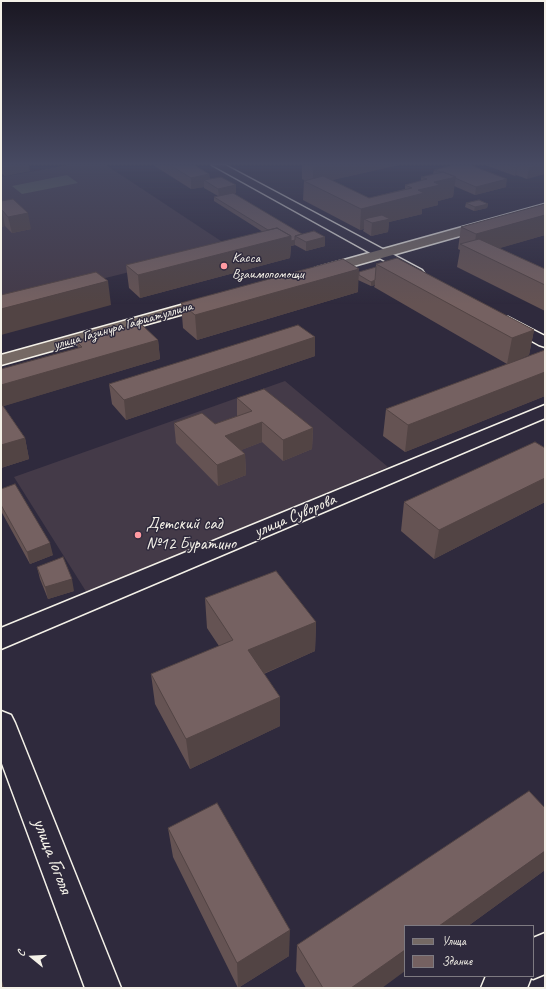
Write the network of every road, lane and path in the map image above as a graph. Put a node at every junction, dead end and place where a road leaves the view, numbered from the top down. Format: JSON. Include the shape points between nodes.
{"nodes":[{"id":1,"x":303,"y":211,"type":"edge"},
{"id":2,"x":534,"y":211,"type":"edge"},
{"id":3,"x":382,"y":254,"type":"junction"},
{"id":4,"x":304,"y":276,"type":"edge"},
{"id":5,"x":430,"y":280,"type":"edge"},
{"id":6,"x":227,"y":297,"type":"edge"},
{"id":7,"x":498,"y":316,"type":"edge"},
{"id":8,"x":545,"y":342,"type":"edge"},
{"id":9,"x":1,"y":360,"type":"edge"},
{"id":10,"x":545,"y":411,"type":"edge"},
{"id":11,"x":1,"y":639,"type":"edge"},
{"id":12,"x":1,"y":723,"type":"edge"},
{"id":13,"x":545,"y":951,"type":"edge"},
{"id":14,"x":534,"y":960,"type":"edge"},
{"id":15,"x":513,"y":977,"type":"edge"},
{"id":16,"x":103,"y":988,"type":"edge"},
{"id":17,"x":499,"y":988,"type":"edge"}],
"edges":[{"from":1,"to":3,"type":"street"},
{"from":2,"to":3,"type":"main road"},
{"from":3,"to":4,"type":"main road"},
{"from":3,"to":5,"type":"street"},
{"from":6,"to":9,"type":"main road","name":"улица Газинура Гафиатуллина"},
{"from":7,"to":8,"type":"street"},
{"from":10,"to":11,"type":"street","name":"улица Суворова"},
{"from":12,"to":16,"type":"street","name":"улица Гоголя"},
{"from":13,"to":14,"type":"street"},
{"from":15,"to":17,"type":"street"}]}
